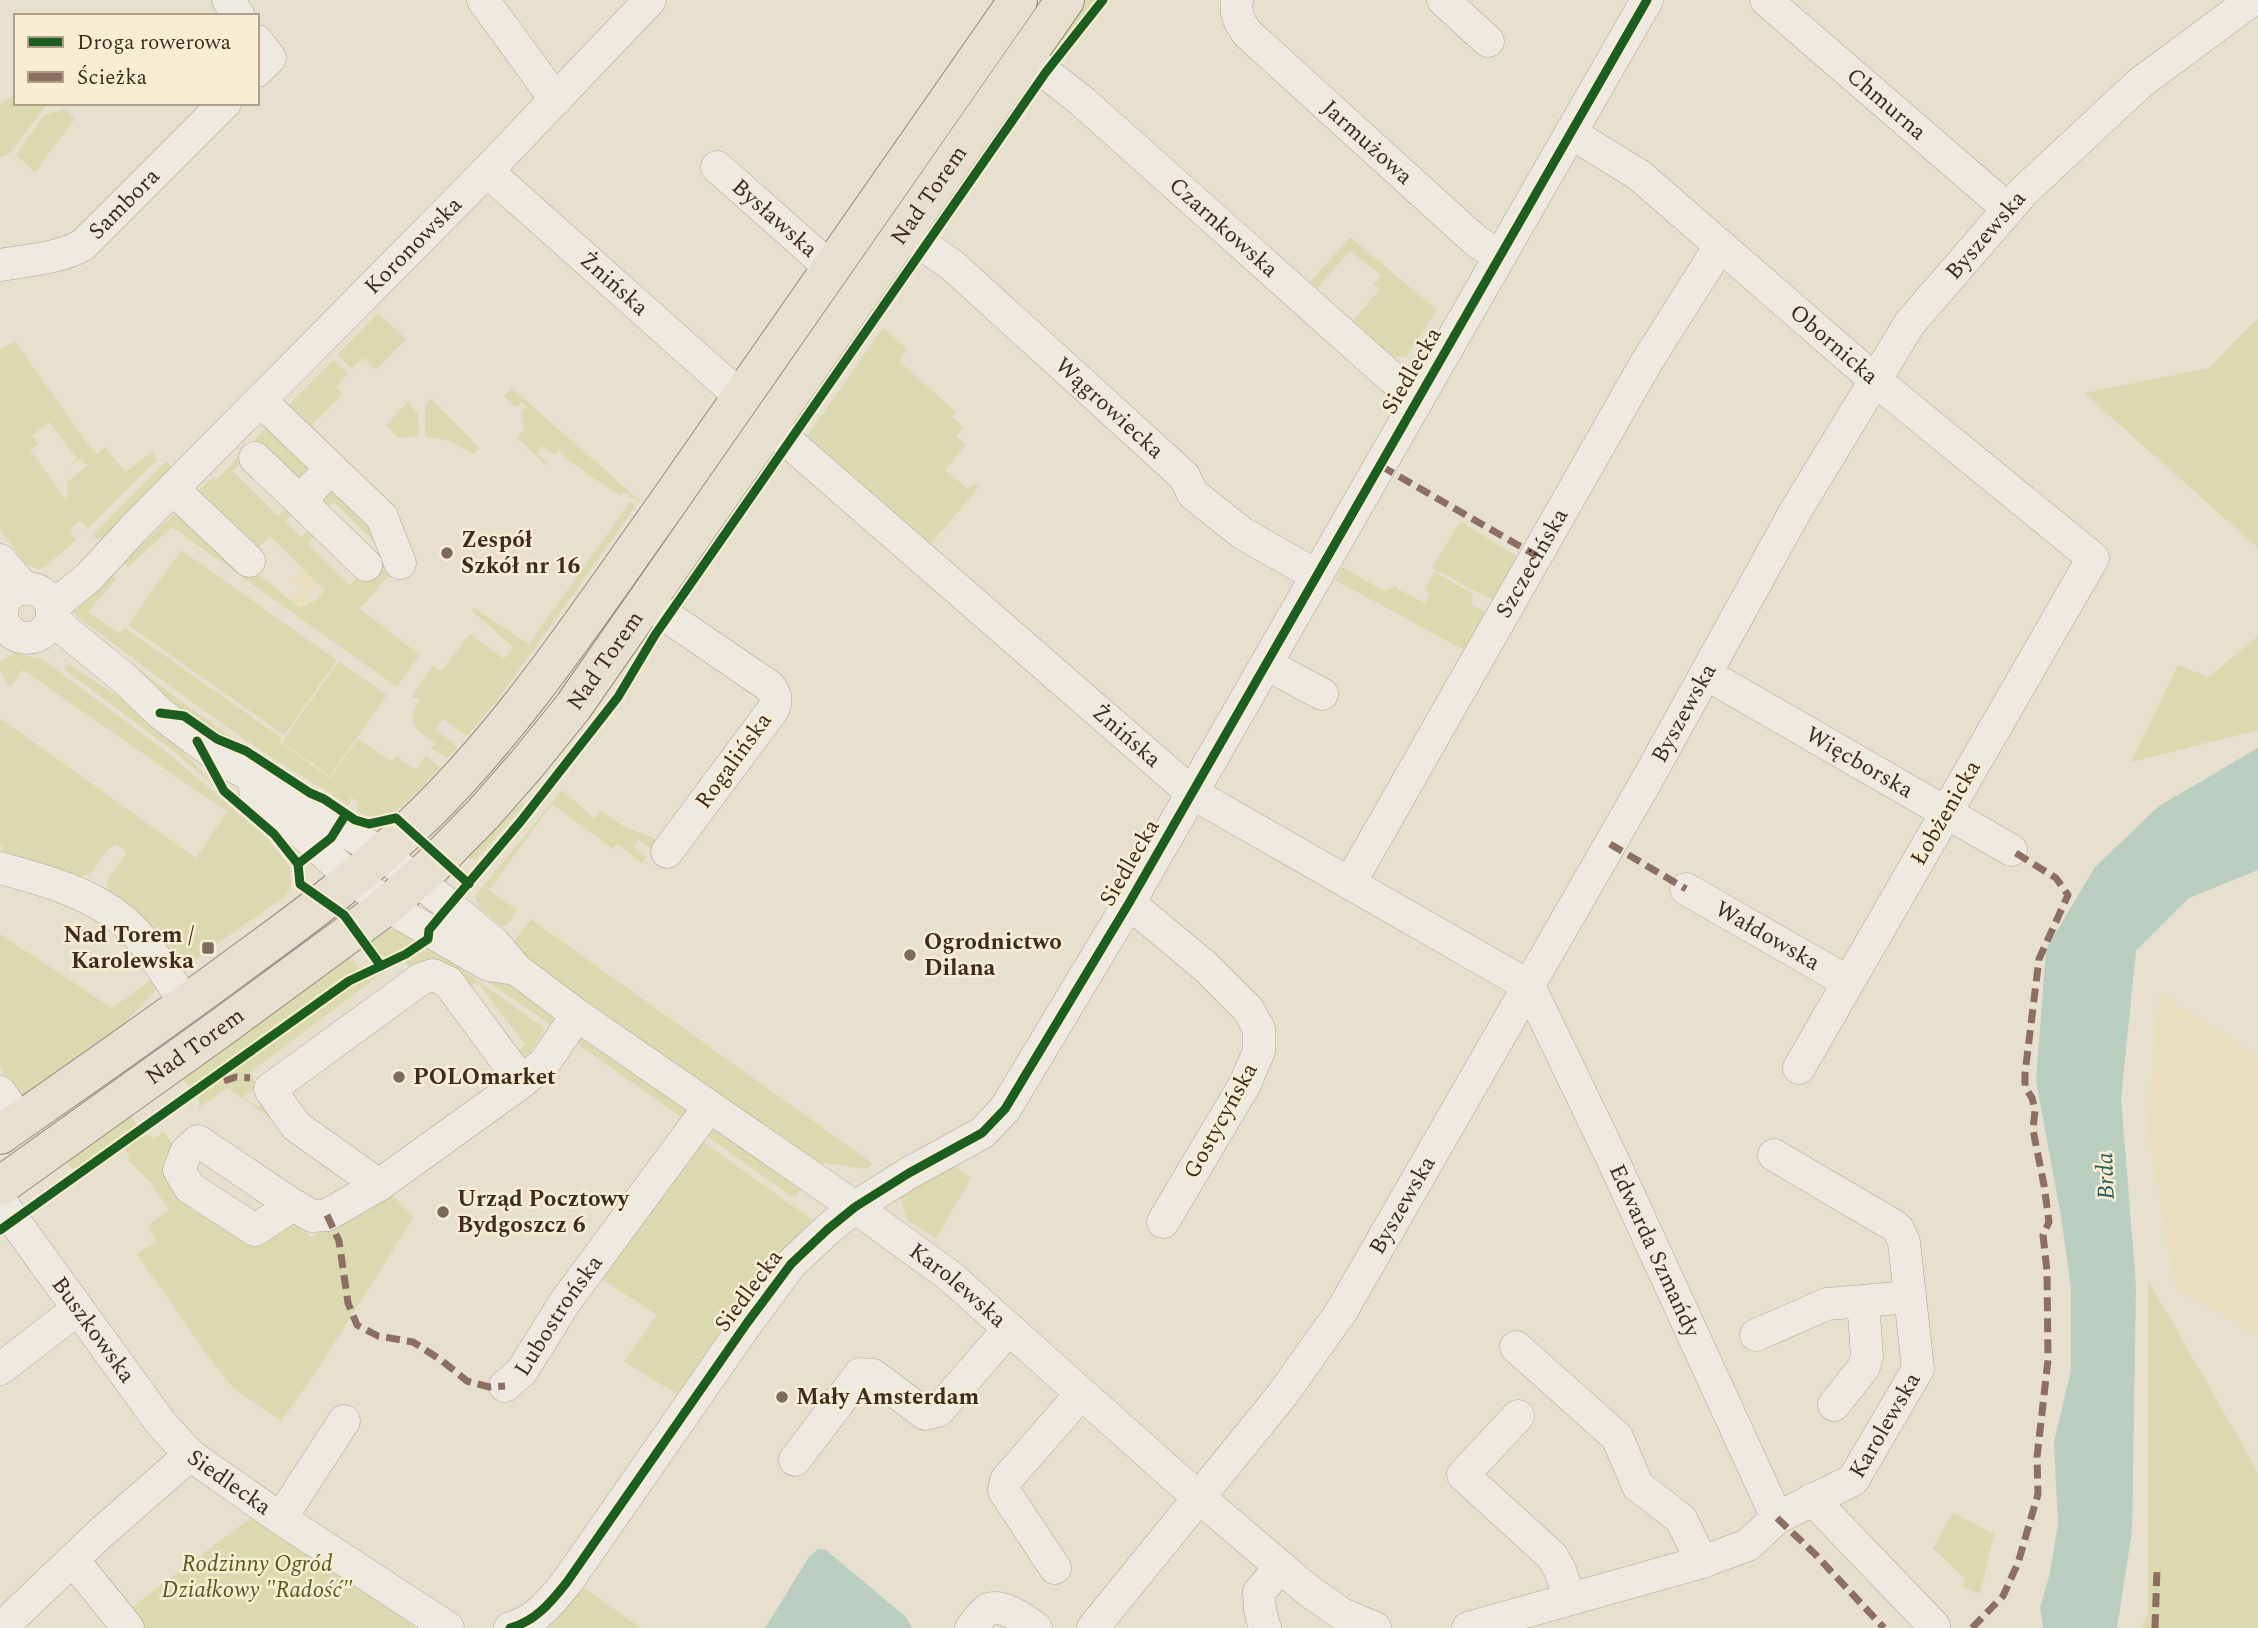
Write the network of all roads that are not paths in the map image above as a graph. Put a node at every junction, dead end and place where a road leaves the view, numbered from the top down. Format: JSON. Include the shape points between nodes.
{"nodes":[{"id":1,"x":483,"y":0,"type":"edge"},
{"id":2,"x":650,"y":0,"type":"edge"},
{"id":3,"x":1017,"y":0,"type":"edge"},
{"id":4,"x":1065,"y":0,"type":"edge"},
{"id":5,"x":1443,"y":0,"type":"edge"},
{"id":6,"x":1647,"y":0,"type":"edge"},
{"id":7,"x":1766,"y":0,"type":"edge"},
{"id":8,"x":2252,"y":0,"type":"edge"},
{"id":9,"x":1230,"y":12,"type":"edge"},
{"id":10,"x":1488,"y":41,"type":"dead end"},
{"id":11,"x":1026,"y":57,"type":"junction"},
{"id":12,"x":556,"y":100,"type":"junction"},
{"id":13,"x":223,"y":105,"type":"edge"},
{"id":14,"x":1571,"y":133,"type":"junction"},
{"id":15,"x":717,"y":167,"type":"dead end"},
{"id":16,"x":486,"y":171,"type":"junction"},
{"id":17,"x":2008,"y":209,"type":"junction"},
{"id":18,"x":904,"y":232,"type":"junction"},
{"id":19,"x":1720,"y":246,"type":"junction"},
{"id":20,"x":1499,"y":256,"type":"junction"},
{"id":21,"x":0,"y":265,"type":"edge"},
{"id":22,"x":832,"y":269,"type":"junction"},
{"id":23,"x":1875,"y":380,"type":"junction"},
{"id":24,"x":741,"y":397,"type":"junction"},
{"id":25,"x":1419,"y":397,"type":"junction"},
{"id":26,"x":261,"y":401,"type":"junction"},
{"id":27,"x":769,"y":425,"type":"junction"},
{"id":28,"x":255,"y":458,"type":"dead end"},
{"id":29,"x":331,"y":468,"type":"junction"},
{"id":30,"x":173,"y":489,"type":"junction"},
{"id":31,"x":300,"y":501,"type":"junction"},
{"id":32,"x":2094,"y":558,"type":"joint"},
{"id":33,"x":0,"y":560,"type":"edge"},
{"id":34,"x":249,"y":561,"type":"dead end"},
{"id":35,"x":400,"y":563,"type":"dead end"},
{"id":36,"x":366,"y":565,"type":"dead end"},
{"id":37,"x":1317,"y":576,"type":"junction"},
{"id":38,"x":646,"y":602,"type":"junction"},
{"id":39,"x":20,"y":613,"type":"edge"},
{"id":40,"x":1266,"y":664,"type":"junction"},
{"id":41,"x":1706,"y":674,"type":"junction"},
{"id":42,"x":1322,"y":694,"type":"dead end"},
{"id":43,"x":229,"y":764,"type":"junction"},
{"id":44,"x":1192,"y":793,"type":"junction"},
{"id":45,"x":1947,"y":812,"type":"junction"},
{"id":46,"x":2011,"y":850,"type":"dead end"},
{"id":47,"x":667,"y":852,"type":"dead end"},
{"id":48,"x":382,"y":854,"type":"junction"},
{"id":49,"x":0,"y":868,"type":"edge"},
{"id":50,"x":352,"y":879,"type":"junction"},
{"id":51,"x":416,"y":880,"type":"junction"},
{"id":52,"x":1350,"y":883,"type":"junction"},
{"id":53,"x":1686,"y":889,"type":"dead end"},
{"id":54,"x":1129,"y":903,"type":"junction"},
{"id":55,"x":388,"y":905,"type":"junction"},
{"id":56,"x":516,"y":970,"type":"junction"},
{"id":57,"x":1848,"y":982,"type":"junction"},
{"id":58,"x":1529,"y":986,"type":"junction"},
{"id":59,"x":186,"y":1004,"type":"junction"},
{"id":60,"x":577,"y":1015,"type":"junction"},
{"id":61,"x":1799,"y":1068,"type":"dead end"},
{"id":62,"x":522,"y":1082,"type":"junction"},
{"id":63,"x":709,"y":1107,"type":"junction"},
{"id":64,"x":7,"y":1116,"type":"edge"},
{"id":65,"x":1774,"y":1155,"type":"dead end"},
{"id":66,"x":379,"y":1185,"type":"junction"},
{"id":67,"x":0,"y":1186,"type":"edge"},
{"id":68,"x":0,"y":1201,"type":"edge"},
{"id":69,"x":290,"y":1203,"type":"dead end"},
{"id":70,"x":855,"y":1207,"type":"junction"},
{"id":71,"x":1163,"y":1222,"type":"dead end"},
{"id":72,"x":1910,"y":1297,"type":"junction"},
{"id":73,"x":1863,"y":1301,"type":"junction"},
{"id":74,"x":78,"y":1309,"type":"junction"},
{"id":75,"x":1009,"y":1329,"type":"junction"},
{"id":76,"x":1756,"y":1335,"type":"dead end"},
{"id":77,"x":1516,"y":1347,"type":"dead end"},
{"id":78,"x":0,"y":1369,"type":"edge"},
{"id":79,"x":505,"y":1386,"type":"dead end"},
{"id":80,"x":1081,"y":1394,"type":"junction"},
{"id":81,"x":1834,"y":1405,"type":"dead end"},
{"id":82,"x":1518,"y":1416,"type":"dead end"},
{"id":83,"x":344,"y":1421,"type":"dead end"},
{"id":84,"x":190,"y":1455,"type":"junction"},
{"id":85,"x":794,"y":1460,"type":"dead end"},
{"id":86,"x":1200,"y":1498,"type":"junction"},
{"id":87,"x":1812,"y":1499,"type":"junction"},
{"id":88,"x":281,"y":1518,"type":"junction"},
{"id":89,"x":1777,"y":1518,"type":"junction"},
{"id":90,"x":73,"y":1560,"type":"junction"},
{"id":91,"x":1702,"y":1562,"type":"junction"},
{"id":92,"x":1281,"y":1567,"type":"junction"},
{"id":93,"x":1055,"y":1568,"type":"dead end"},
{"id":94,"x":1570,"y":1600,"type":"junction"},
{"id":95,"x":436,"y":1625,"type":"edge"},
{"id":96,"x":1934,"y":1626,"type":"dead end"},
{"id":97,"x":1,"y":1628,"type":"edge"},
{"id":98,"x":128,"y":1628,"type":"edge"},
{"id":99,"x":510,"y":1628,"type":"edge"},
{"id":100,"x":971,"y":1628,"type":"edge"},
{"id":101,"x":1036,"y":1628,"type":"edge"},
{"id":102,"x":1093,"y":1628,"type":"edge"},
{"id":103,"x":1265,"y":1628,"type":"edge"},
{"id":104,"x":1376,"y":1628,"type":"edge"},
{"id":105,"x":1468,"y":1628,"type":"edge"}],
"edges":[{"from":1,"to":12,"type":"street"},
{"from":2,"to":12,"type":"street","name":"Koronowska"},
{"from":3,"to":22,"type":"main road","name":"Nad Torem"},
{"from":4,"to":11,"type":"main road","name":"Nad Torem"},
{"from":5,"to":10,"type":"street"},
{"from":6,"to":14,"type":"street","name":"Siedlecka"},
{"from":7,"to":17,"type":"street","name":"Chmurna"},
{"from":8,"to":17,"type":"street","name":"Byszewska","via":[[2140,83]]},
{"from":9,"to":20,"type":"street","name":"Jarmużowa","via":[[1248,34],[1466,232]]},
{"from":11,"to":18,"type":"main road","name":"Nad Torem"},
{"from":11,"to":25,"type":"street","name":"Czarnkowska"},
{"from":12,"to":16,"type":"street","name":"Koronowska"},
{"from":13,"to":21,"type":"street","name":"Sambora","via":[[83,245],[55,257]]},
{"from":14,"to":19,"type":"street","name":"Obornicka","via":[[1639,175]]},
{"from":14,"to":20,"type":"street","name":"Siedlecka"},
{"from":15,"to":22,"type":"street","name":"Bysławska"},
{"from":16,"to":24,"type":"street","name":"Żnińska"},
{"from":16,"to":26,"type":"street","name":"Koronowska"},
{"from":17,"to":23,"type":"street","name":"Byszewska","via":[[1910,323]]},
{"from":18,"to":27,"type":"main road","name":"Nad Torem"},
{"from":18,"to":37,"type":"street","name":"Wągrowiecka","via":[[952,265],[992,301],[1184,476],[1193,494],[1242,533]]},
{"from":19,"to":23,"type":"street","name":"Obornicka"},
{"from":19,"to":52,"type":"street","name":"Szczecińska","via":[[1646,363]]},
{"from":20,"to":25,"type":"street","name":"Siedlecka"},
{"from":22,"to":24,"type":"main road","name":"Nad Torem"},
{"from":23,"to":32,"type":"street","name":"Obornicka"},
{"from":23,"to":41,"type":"street","name":"Byszewska","via":[[1796,510]]},
{"from":24,"to":48,"type":"main road","name":"Nad Torem","via":[[527,698],[456,782]]},
{"from":25,"to":37,"type":"street","name":"Siedlecka"},
{"from":26,"to":29,"type":"street"},
{"from":26,"to":30,"type":"street","name":"Koronowska"},
{"from":27,"to":38,"type":"main road","name":"Nad Torem"},
{"from":27,"to":44,"type":"street","name":"Żnińska"},
{"from":28,"to":31,"type":"street"},
{"from":29,"to":31,"type":"street"},
{"from":29,"to":35,"type":"street","via":[[382,517]]},
{"from":30,"to":34,"type":"street"},
{"from":30,"to":39,"type":"street","name":"Koronowska","via":[[134,528]]},
{"from":31,"to":36,"type":"street"},
{"from":32,"to":45,"type":"street","name":"Łobżenicka"},
{"from":33,"to":39,"type":"street"},
{"from":37,"to":40,"type":"street","name":"Siedlecka"},
{"from":38,"to":47,"type":"street","name":"Rogalińska","via":[[769,685],[776,704]]},
{"from":38,"to":51,"type":"main road","name":"Nad Torem","via":[[526,765]]},
{"from":39,"to":43,"type":"street","via":[[51,643]]},
{"from":40,"to":42,"type":"street"},
{"from":40,"to":44,"type":"street","name":"Siedlecka"},
{"from":41,"to":45,"type":"street","name":"Więcborska"},
{"from":41,"to":58,"type":"street","name":"Byszewska"},
{"from":43,"to":48,"type":"street","name":"Karolewska"},
{"from":43,"to":50,"type":"street","name":"Karolewska"},
{"from":44,"to":52,"type":"street","name":"Żnińska"},
{"from":44,"to":54,"type":"street","name":"Siedlecka"},
{"from":45,"to":46,"type":"street","name":"Więcborska"},
{"from":45,"to":57,"type":"street","name":"Łobżenicka"},
{"from":48,"to":50,"type":"main road","name":"Nad Torem"},
{"from":48,"to":51,"type":"street","name":"Karolewska"},
{"from":49,"to":59,"type":"street","via":[[56,885],[109,910],[137,935]]},
{"from":50,"to":55,"type":"street","name":"Karolewska"},
{"from":50,"to":59,"type":"main road","name":"Nad Torem"},
{"from":51,"to":55,"type":"main road","name":"Nad Torem"},
{"from":51,"to":56,"type":"street","name":"Karolewska","via":[[494,943]]},
{"from":52,"to":58,"type":"street","name":"Żnińska"},
{"from":53,"to":57,"type":"street","name":"Wałdowska"},
{"from":54,"to":70,"type":"street","name":"Siedlecka","via":[[1005,1109],[982,1133]]},
{"from":54,"to":71,"type":"street","name":"Gostycyńska","via":[[1208,968],[1248,1009],[1259,1029],[1259,1051],[1245,1084]]},
{"from":55,"to":56,"type":"street","name":"Karolewska","via":[[488,965]]},
{"from":55,"to":67,"type":"main road","name":"Nad Torem"},
{"from":56,"to":60,"type":"street","name":"Karolewska"},
{"from":57,"to":61,"type":"street","name":"Łobżenicka"},
{"from":58,"to":86,"type":"street","name":"Byszewska","via":[[1340,1312],[1282,1395]]},
{"from":58,"to":89,"type":"street","name":"Edwarda Szmańdy"},
{"from":59,"to":64,"type":"main road","name":"Nad Torem"},
{"from":60,"to":62,"type":"street","via":[[545,1062]]},
{"from":60,"to":63,"type":"street","name":"Karolewska"},
{"from":62,"to":66,"type":"street"},
{"from":62,"to":66,"type":"street","via":[[447,982],[433,975],[421,979],[270,1089],[296,1126]]},
{"from":63,"to":70,"type":"street","name":"Karolewska"},
{"from":63,"to":79,"type":"street","name":"Lubostrońska","via":[[565,1302],[522,1370]]},
{"from":65,"to":72,"type":"street","name":"Karolewska","via":[[1898,1229],[1904,1242]]},
{"from":66,"to":69,"type":"street","via":[[327,1215],[312,1216]]},
{"from":68,"to":74,"type":"street","name":"Buszkowska"},
{"from":70,"to":75,"type":"street","name":"Karolewska","via":[[951,1277]]},
{"from":70,"to":99,"type":"street","name":"Siedlecka","via":[[812,1243],[775,1284],[551,1602]]},
{"from":72,"to":73,"type":"street"},
{"from":72,"to":87,"type":"street","name":"Karolewska","via":[[1918,1364],[1915,1374],[1853,1480]]},
{"from":73,"to":76,"type":"street","via":[[1827,1304]]},
{"from":73,"to":81,"type":"street","via":[[1864,1367]]},
{"from":74,"to":78,"type":"street"},
{"from":74,"to":84,"type":"street","name":"Buszkowska","via":[[160,1422]]},
{"from":75,"to":80,"type":"street","name":"Karolewska"},
{"from":75,"to":85,"type":"street","via":[[937,1411],[925,1414],[873,1375],[860,1374]]},
{"from":77,"to":91,"type":"street","via":[[1617,1437],[1639,1486],[1681,1519]]},
{"from":80,"to":86,"type":"street","name":"Karolewska"},
{"from":80,"to":93,"type":"street","via":[[1006,1480],[1004,1491]]},
{"from":82,"to":94,"type":"street","via":[[1463,1475],[1552,1556]]},
{"from":83,"to":88,"type":"street"},
{"from":84,"to":88,"type":"street","name":"Siedlecka"},
{"from":84,"to":90,"type":"street","name":"Siedlecka"},
{"from":86,"to":92,"type":"street","name":"Karolewska"},
{"from":86,"to":102,"type":"street","name":"Byszewska"},
{"from":87,"to":89,"type":"street","name":"Karolewska"},
{"from":87,"to":96,"type":"street"},
{"from":88,"to":95,"type":"street","name":"Siedlecka"},
{"from":89,"to":91,"type":"street","name":"Karolewska","via":[[1748,1545]]},
{"from":90,"to":97,"type":"street","name":"Siedlecka"},
{"from":90,"to":98,"type":"street"},
{"from":91,"to":94,"type":"street","name":"Karolewska"},
{"from":92,"to":103,"type":"street","via":[[1259,1592]]},
{"from":92,"to":104,"type":"street","name":"Karolewska","via":[[1332,1608]]},
{"from":94,"to":105,"type":"street","name":"Karolewska"},
{"from":100,"to":101,"type":"street","via":[[988,1610],[997,1608]]}]}
